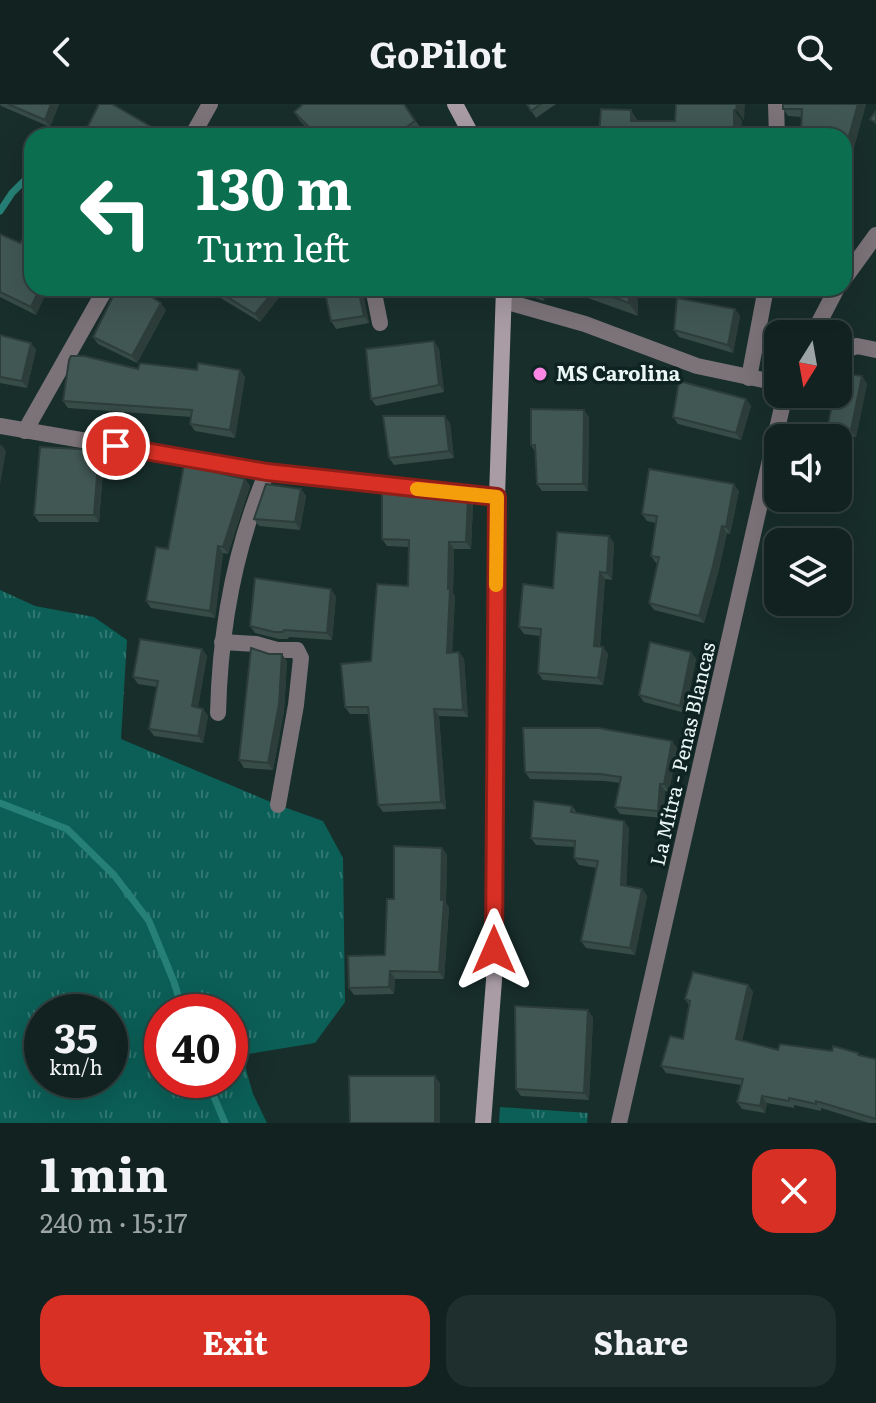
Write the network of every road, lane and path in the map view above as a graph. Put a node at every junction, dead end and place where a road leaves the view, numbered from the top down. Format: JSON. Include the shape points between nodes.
{"nodes":[{"id":1,"x":210,"y":104,"type":"edge"},
{"id":2,"x":455,"y":104,"type":"edge"},
{"id":3,"x":776,"y":104,"type":"edge"},
{"id":4,"x":196,"y":128,"type":"edge"},
{"id":5,"x":468,"y":128,"type":"edge"},
{"id":6,"x":777,"y":128,"type":"edge"},
{"id":7,"x":876,"y":235,"type":"edge"},
{"id":8,"x":852,"y":268,"type":"edge"},
{"id":9,"x":101,"y":296,"type":"edge"},
{"id":10,"x":375,"y":296,"type":"edge"},
{"id":11,"x":504,"y":296,"type":"edge"},
{"id":12,"x":507,"y":296,"type":"edge"},
{"id":13,"x":764,"y":296,"type":"edge"},
{"id":14,"x":833,"y":296,"type":"edge"},
{"id":15,"x":820,"y":320,"type":"edge"},
{"id":16,"x":380,"y":323,"type":"dead end"},
{"id":17,"x":852,"y":348,"type":"edge"},
{"id":18,"x":876,"y":350,"type":"edge"},
{"id":19,"x":749,"y":378,"type":"junction"},
{"id":20,"x":764,"y":381,"type":"edge"},
{"id":21,"x":782,"y":408,"type":"edge"},
{"id":22,"x":0,"y":426,"type":"edge"},
{"id":23,"x":25,"y":431,"type":"junction"},
{"id":24,"x":267,"y":472,"type":"junction"},
{"id":25,"x":497,"y":497,"type":"junction"},
{"id":26,"x":222,"y":642,"type":"junction"},
{"id":27,"x":218,"y":713,"type":"dead end"},
{"id":28,"x":278,"y":805,"type":"dead end"},
{"id":29,"x":483,"y":1123,"type":"edge"},
{"id":30,"x":620,"y":1123,"type":"edge"}],
"edges":[{"from":1,"to":4,"type":"street"},
{"from":2,"to":5,"type":"street"},
{"from":3,"to":6,"type":"street"},
{"from":7,"to":8,"type":"street"},
{"from":9,"to":23,"type":"street"},
{"from":10,"to":16,"type":"street"},
{"from":11,"to":25,"type":"street"},
{"from":12,"to":19,"type":"street","via":[[697,366]]},
{"from":13,"to":19,"type":"street"},
{"from":14,"to":15,"type":"street"},
{"from":17,"to":18,"type":"street"},
{"from":19,"to":20,"type":"street"},
{"from":21,"to":30,"type":"street","name":"La Mitra - Penas Blancas"},
{"from":22,"to":23,"type":"street"},
{"from":23,"to":24,"type":"street"},
{"from":24,"to":25,"type":"street"},
{"from":24,"to":26,"type":"street","via":[[239,555]]},
{"from":25,"to":29,"type":"street","via":[[494,980]]},
{"from":26,"to":27,"type":"street"},
{"from":26,"to":28,"type":"street","via":[[297,650],[301,658]]}]}
